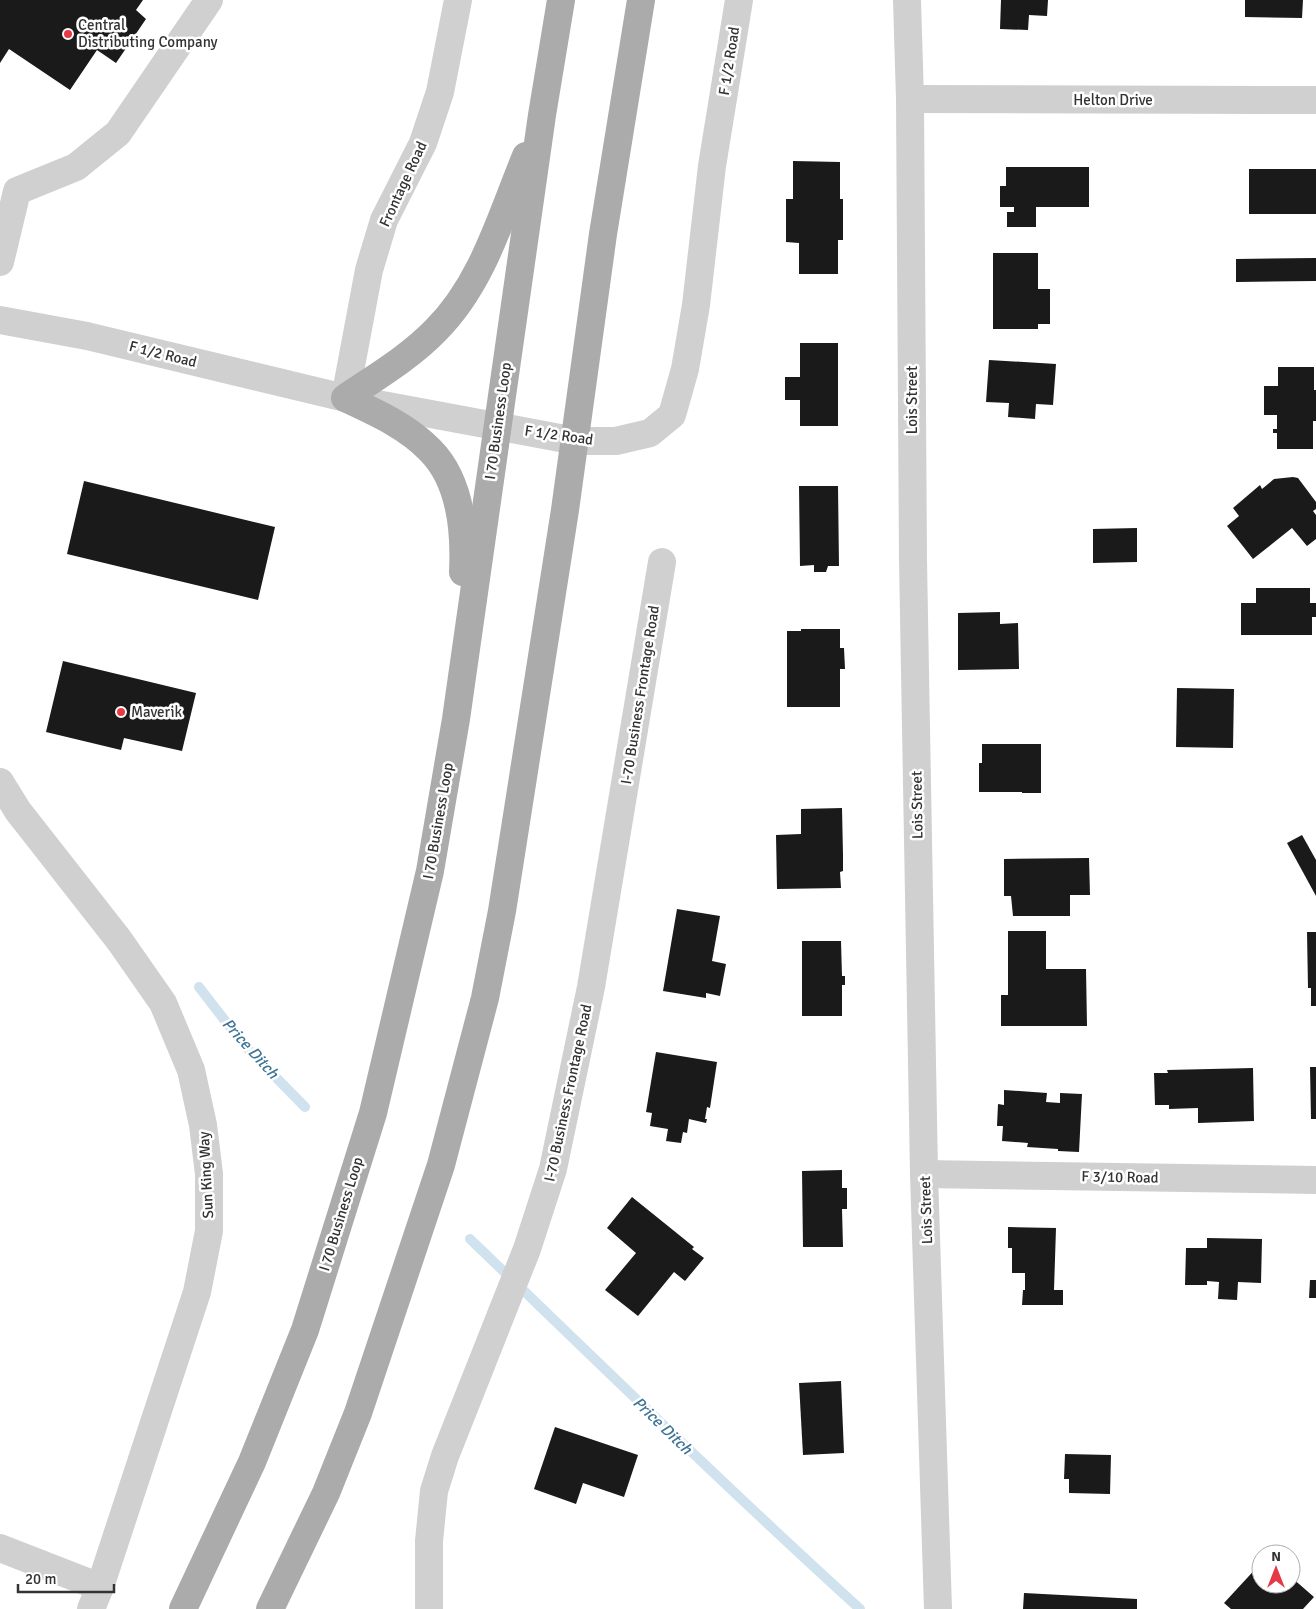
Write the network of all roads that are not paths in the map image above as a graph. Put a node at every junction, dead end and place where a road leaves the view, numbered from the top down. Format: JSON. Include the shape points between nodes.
{"nodes":[{"id":1,"x":208,"y":0,"type":"edge"},
{"id":2,"x":458,"y":0,"type":"edge"},
{"id":3,"x":561,"y":0,"type":"edge"},
{"id":4,"x":641,"y":0,"type":"edge"},
{"id":5,"x":739,"y":0,"type":"edge"},
{"id":6,"x":907,"y":0,"type":"edge"},
{"id":7,"x":910,"y":99,"type":"junction"},
{"id":8,"x":1316,"y":100,"type":"edge"},
{"id":9,"x":542,"y":115,"type":"junction"},
{"id":10,"x":0,"y":262,"type":"edge"},
{"id":11,"x":0,"y":320,"type":"edge"},
{"id":12,"x":345,"y":398,"type":"junction"},
{"id":13,"x":497,"y":426,"type":"junction"},
{"id":14,"x":576,"y":441,"type":"junction"},
{"id":15,"x":662,"y":562,"type":"dead end"},
{"id":16,"x":456,"y":719,"type":"junction"},
{"id":17,"x":0,"y":782,"type":"edge"},
{"id":18,"x":924,"y":1174,"type":"junction"},
{"id":19,"x":1316,"y":1180,"type":"edge"},
{"id":20,"x":0,"y":1548,"type":"edge"},
{"id":21,"x":96,"y":1598,"type":"edge"},
{"id":22,"x":183,"y":1609,"type":"edge"},
{"id":23,"x":270,"y":1609,"type":"edge"},
{"id":24,"x":429,"y":1609,"type":"edge"},
{"id":25,"x":938,"y":1609,"type":"edge"}],
"edges":[{"from":1,"to":10,"type":"street","via":[[118,133],[76,167],[17,191]]},
{"from":2,"to":12,"type":"street","name":"Frontage Road","via":[[440,92],[423,144],[384,220],[369,270]]},
{"from":3,"to":9,"type":"main road","name":"I 70 Business Loop"},
{"from":4,"to":14,"type":"main road","via":[[602,234]]},
{"from":5,"to":14,"type":"street","name":"F 1/2 Road","via":[[712,166],[696,305],[685,369],[672,415],[650,433],[616,441]]},
{"from":6,"to":7,"type":"street","name":"Lois Street"},
{"from":7,"to":8,"type":"street","name":"Helton Drive"},
{"from":7,"to":18,"type":"street","name":"Lois Street","via":[[913,570]]},
{"from":9,"to":12,"type":"main road","via":[[479,272],[461,301],[413,350]]},
{"from":9,"to":13,"type":"main road","name":"I 70 Business Loop"},
{"from":11,"to":12,"type":"street","name":"F 1/2 Road","via":[[87,336]]},
{"from":12,"to":13,"type":"street","name":"F 1/2 Road"},
{"from":12,"to":16,"type":"main road","via":[[382,415],[431,450],[447,472],[456,493],[462,522],[464,560]]},
{"from":13,"to":14,"type":"street","name":"F 1/2 Road"},
{"from":13,"to":16,"type":"main road","name":"I 70 Business Loop"},
{"from":14,"to":23,"type":"main road","via":[[504,901],[485,998],[441,1165],[358,1413],[326,1492]]},
{"from":15,"to":24,"type":"street","name":"I-70 Business Frontage Road","via":[[591,987],[553,1169],[527,1249],[444,1456],[434,1492],[429,1541]]},
{"from":16,"to":22,"type":"main road","name":"I 70 Business Loop","via":[[430,871],[373,1113],[305,1330],[252,1462]]},
{"from":17,"to":21,"type":"street","name":"Sun King Way","via":[[18,811],[163,1002],[191,1070],[209,1174],[209,1231],[197,1292]]},
{"from":18,"to":19,"type":"street","name":"F 3/10 Road"},
{"from":18,"to":25,"type":"street","name":"Lois Street"},
{"from":20,"to":21,"type":"street"}]}
